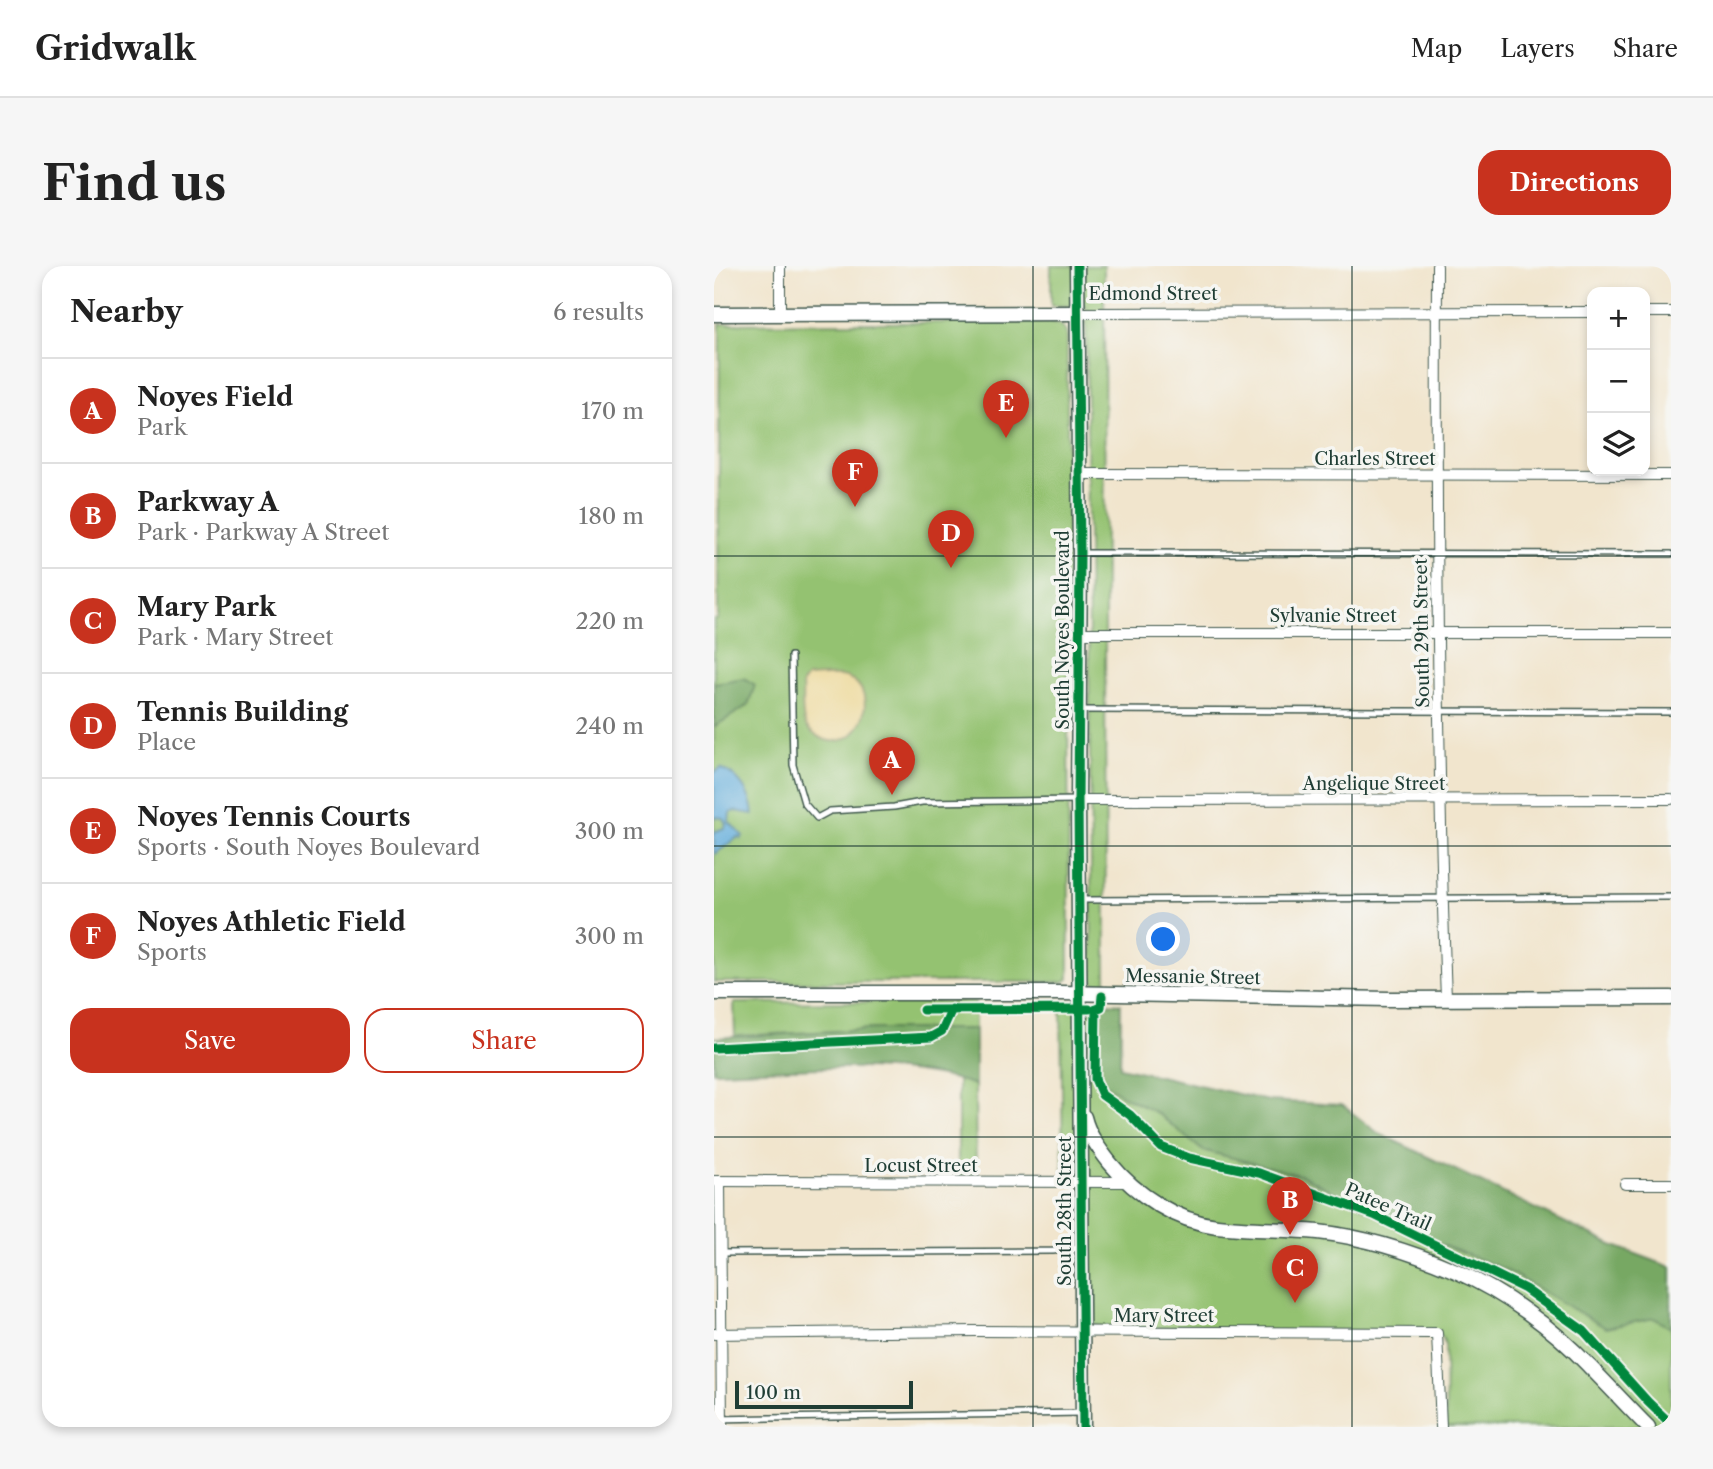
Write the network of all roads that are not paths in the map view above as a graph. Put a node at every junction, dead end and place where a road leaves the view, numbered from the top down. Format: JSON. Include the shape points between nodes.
{"nodes":[{"id":1,"x":780,"y":266,"type":"edge"},
{"id":2,"x":1077,"y":266,"type":"edge"},
{"id":3,"x":1437,"y":266,"type":"edge"},
{"id":4,"x":1437,"y":312,"type":"junction"},
{"id":5,"x":1587,"y":312,"type":"edge"},
{"id":6,"x":1650,"y":312,"type":"edge"},
{"id":7,"x":1671,"y":312,"type":"edge"},
{"id":8,"x":1077,"y":313,"type":"junction"},
{"id":9,"x":714,"y":314,"type":"edge"},
{"id":10,"x":780,"y":314,"type":"junction"},
{"id":11,"x":1079,"y":474,"type":"junction"},
{"id":12,"x":1437,"y":474,"type":"junction"},
{"id":13,"x":1671,"y":475,"type":"edge"},
{"id":14,"x":1436,"y":552,"type":"junction"},
{"id":15,"x":1080,"y":553,"type":"junction"},
{"id":16,"x":1671,"y":554,"type":"edge"},
{"id":17,"x":1437,"y":632,"type":"junction"},
{"id":18,"x":1079,"y":633,"type":"junction"},
{"id":19,"x":1671,"y":633,"type":"edge"},
{"id":20,"x":792,"y":656,"type":"dead end"},
{"id":21,"x":1079,"y":710,"type":"junction"},
{"id":22,"x":1439,"y":711,"type":"junction"},
{"id":23,"x":1671,"y":712,"type":"edge"},
{"id":24,"x":1671,"y":799,"type":"edge"},
{"id":25,"x":1078,"y":800,"type":"junction"},
{"id":26,"x":1439,"y":800,"type":"junction"},
{"id":27,"x":1443,"y":897,"type":"junction"},
{"id":28,"x":1671,"y":897,"type":"edge"},
{"id":29,"x":1079,"y":900,"type":"junction"},
{"id":30,"x":714,"y":993,"type":"edge"},
{"id":31,"x":1080,"y":994,"type":"junction"},
{"id":32,"x":1671,"y":998,"type":"edge"},
{"id":33,"x":1446,"y":999,"type":"junction"},
{"id":34,"x":1080,"y":1102,"type":"junction"},
{"id":35,"x":717,"y":1181,"type":"edge"},
{"id":36,"x":1080,"y":1182,"type":"junction"},
{"id":37,"x":1127,"y":1182,"type":"junction"},
{"id":38,"x":1625,"y":1184,"type":"dead end"},
{"id":39,"x":1671,"y":1184,"type":"edge"},
{"id":40,"x":1080,"y":1248,"type":"junction"},
{"id":41,"x":718,"y":1249,"type":"edge"},
{"id":42,"x":1081,"y":1331,"type":"junction"},
{"id":43,"x":718,"y":1334,"type":"edge"},
{"id":44,"x":1083,"y":1420,"type":"edge"},
{"id":45,"x":720,"y":1422,"type":"edge"},
{"id":46,"x":1441,"y":1426,"type":"edge"},
{"id":47,"x":1648,"y":1427,"type":"edge"}],
"edges":[{"from":1,"to":10,"type":"street"},
{"from":2,"to":8,"type":"street","name":"South Noyes Boulevard"},
{"from":3,"to":4,"type":"street","name":"South 29th Street"},
{"from":4,"to":5,"type":"street","name":"Edmond Street"},
{"from":4,"to":8,"type":"street","name":"Edmond Street"},
{"from":4,"to":12,"type":"street","name":"South 29th Street"},
{"from":6,"to":7,"type":"street"},
{"from":8,"to":10,"type":"street","name":"Edmond Street"},
{"from":8,"to":11,"type":"street","name":"South Noyes Boulevard"},
{"from":9,"to":10,"type":"street","name":"Edmond Street"},
{"from":11,"to":12,"type":"street","name":"Charles Street"},
{"from":11,"to":15,"type":"street","name":"South Noyes Boulevard"},
{"from":12,"to":13,"type":"street","name":"Charles Street"},
{"from":12,"to":14,"type":"street","name":"South 29th Street"},
{"from":14,"to":15,"type":"lane"},
{"from":14,"to":16,"type":"lane"},
{"from":14,"to":17,"type":"street","name":"South 29th Street"},
{"from":15,"to":18,"type":"street","name":"South Noyes Boulevard"},
{"from":17,"to":18,"type":"street","name":"Sylvanie Street"},
{"from":17,"to":19,"type":"street","name":"Sylvanie Street"},
{"from":17,"to":22,"type":"street","name":"South 29th Street"},
{"from":18,"to":21,"type":"street","name":"South Noyes Boulevard"},
{"from":20,"to":25,"type":"lane","via":[[793,765],[804,803],[817,818],[830,811],[922,802]]},
{"from":21,"to":22,"type":"lane"},
{"from":21,"to":25,"type":"street","name":"South Noyes Boulevard"},
{"from":22,"to":23,"type":"lane"},
{"from":22,"to":26,"type":"street","name":"South 29th Street"},
{"from":24,"to":26,"type":"street","name":"Angelique Street"},
{"from":25,"to":26,"type":"street","name":"Angelique Street"},
{"from":25,"to":29,"type":"street","name":"South Noyes Boulevard"},
{"from":26,"to":27,"type":"street","name":"South 29th Street"},
{"from":27,"to":28,"type":"lane"},
{"from":27,"to":29,"type":"lane"},
{"from":27,"to":33,"type":"street","name":"South 29th Street"},
{"from":29,"to":31,"type":"street","name":"South Noyes Boulevard"},
{"from":30,"to":31,"type":"street","name":"Messanie Street"},
{"from":31,"to":33,"type":"street","name":"Messanie Street"},
{"from":31,"to":34,"type":"street","name":"South 28th Street"},
{"from":32,"to":33,"type":"street","name":"Messanie Street"},
{"from":34,"to":36,"type":"street","name":"South 28th Street"},
{"from":34,"to":37,"type":"street","via":[[1086,1127]]},
{"from":35,"to":36,"type":"street","name":"Locust Street"},
{"from":35,"to":41,"type":"street"},
{"from":36,"to":37,"type":"street","name":"Locust Street"},
{"from":36,"to":40,"type":"street","name":"South 28th Street"},
{"from":37,"to":47,"type":"street","via":[[1160,1206],[1215,1226],[1320,1232],[1383,1246],[1457,1272],[1502,1295],[1557,1336]]},
{"from":38,"to":39,"type":"street"},
{"from":40,"to":41,"type":"lane"},
{"from":40,"to":42,"type":"street","name":"South 28th Street"},
{"from":41,"to":43,"type":"street"},
{"from":42,"to":43,"type":"street","name":"Mary Street"},
{"from":42,"to":44,"type":"street","name":"South 28th Street"},
{"from":42,"to":46,"type":"street","name":"Mary Street","via":[[1437,1333]]},
{"from":43,"to":45,"type":"street"},
{"from":44,"to":45,"type":"lane"}]}
